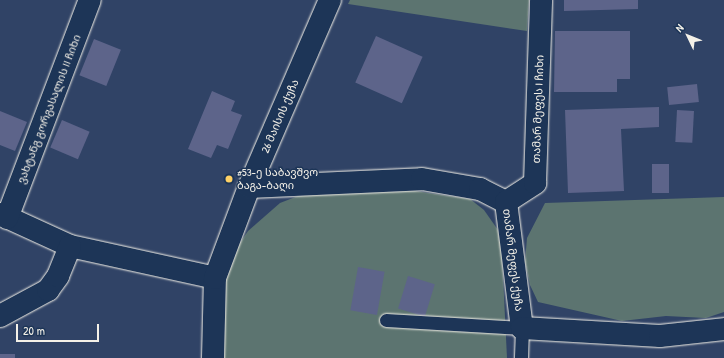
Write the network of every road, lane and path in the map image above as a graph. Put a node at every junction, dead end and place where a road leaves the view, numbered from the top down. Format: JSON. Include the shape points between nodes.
{"nodes":[{"id":1,"x":90,"y":0,"type":"edge"},
{"id":2,"x":330,"y":0,"type":"edge"},
{"id":3,"x":541,"y":0,"type":"edge"},
{"id":4,"x":249,"y":186,"type":"junction"},
{"id":5,"x":506,"y":202,"type":"junction"},
{"id":6,"x":4,"y":216,"type":"edge"},
{"id":7,"x":70,"y":246,"type":"junction"},
{"id":8,"x":216,"y":278,"type":"junction"},
{"id":9,"x":0,"y":316,"type":"edge"},
{"id":10,"x":386,"y":320,"type":"dead end"},
{"id":11,"x":522,"y":328,"type":"junction"},
{"id":12,"x":724,"y":329,"type":"edge"},
{"id":13,"x":213,"y":358,"type":"edge"},
{"id":14,"x":521,"y":358,"type":"edge"}],
"edges":[{"from":1,"to":6,"type":"street","name":"ვახტანგ გორგასალის II ჩიხი"},
{"from":2,"to":4,"type":"street","name":"26 მაისის ქუჩა"},
{"from":3,"to":5,"type":"street","name":"თამარ მეფეს I ჩიხი","via":[[535,183]]},
{"from":4,"to":5,"type":"street","name":"თამარ მეფეს ქუჩა","via":[[422,179],[480,189]]},
{"from":4,"to":8,"type":"street","name":"26 მაისის ქუჩა"},
{"from":5,"to":11,"type":"street","name":"თამარ მეფეს ქუჩა"},
{"from":6,"to":7,"type":"street"},
{"from":7,"to":8,"type":"street"},
{"from":7,"to":9,"type":"street","via":[[58,276],[48,290]]},
{"from":8,"to":13,"type":"street","name":"26 მაისის ქუჩა"},
{"from":10,"to":11,"type":"lane"},
{"from":11,"to":12,"type":"street","via":[[660,336]]},
{"from":11,"to":14,"type":"lane"}]}
